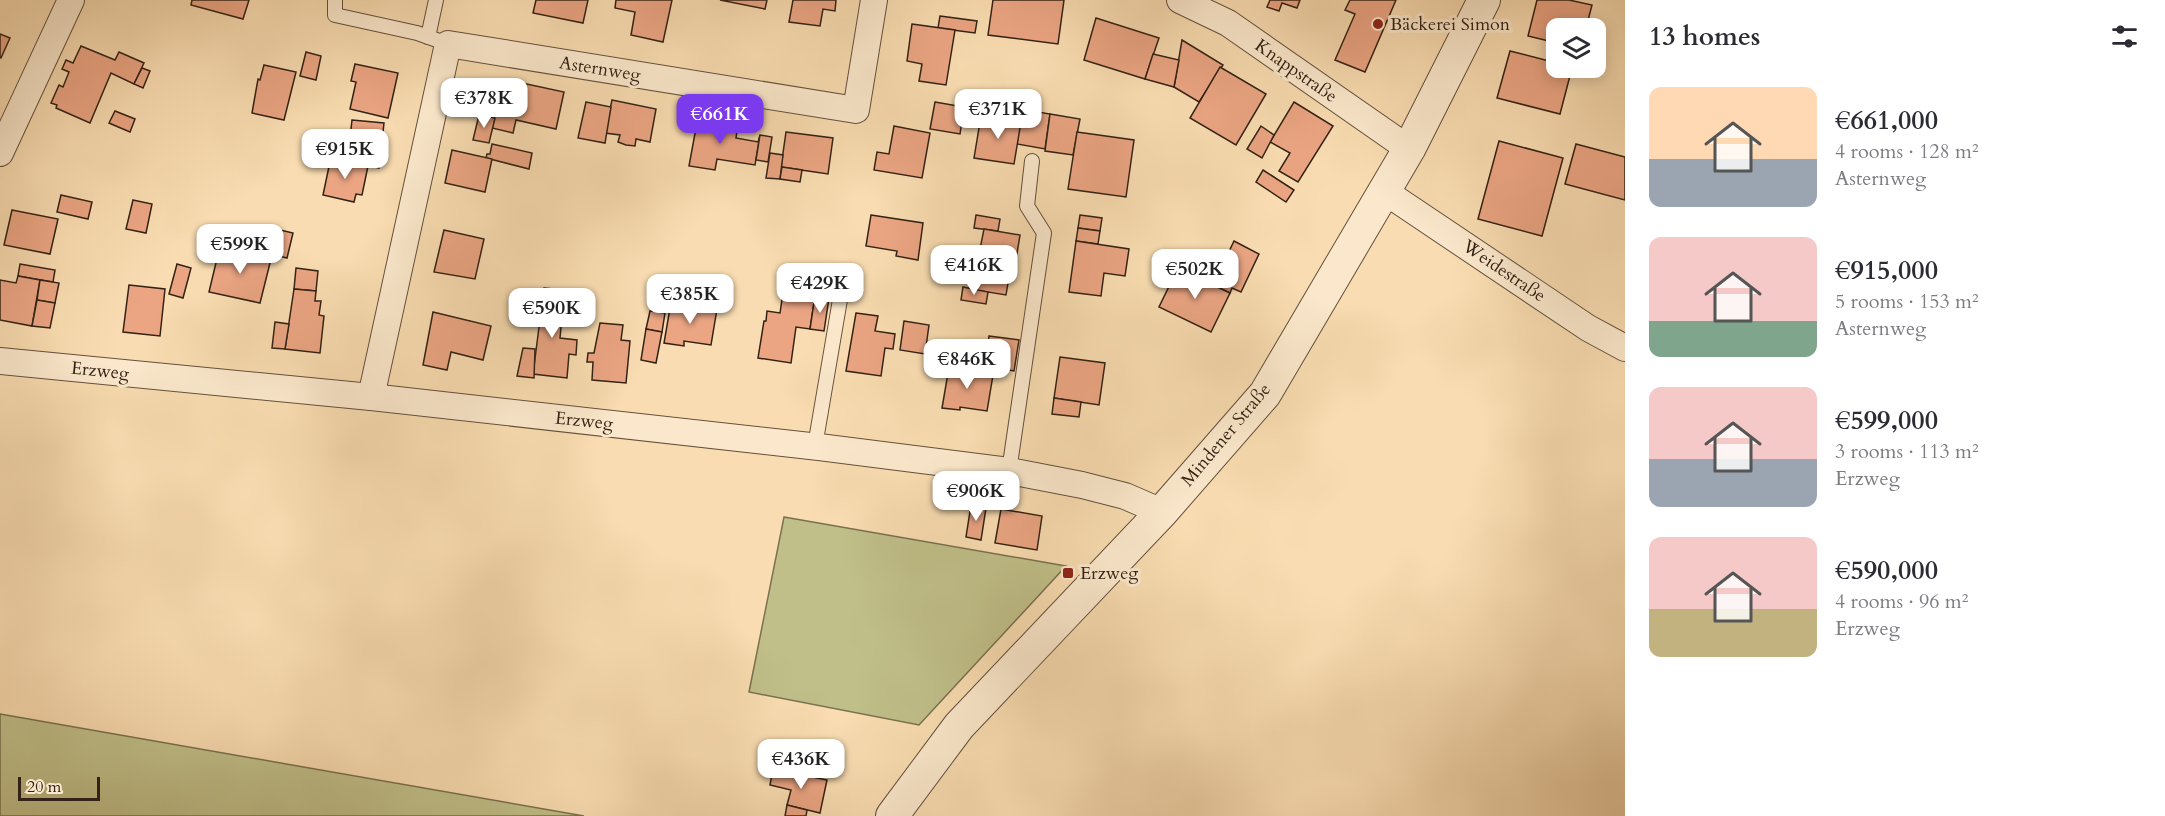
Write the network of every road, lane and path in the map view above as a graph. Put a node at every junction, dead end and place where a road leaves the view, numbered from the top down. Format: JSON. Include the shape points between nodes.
{"nodes":[{"id":1,"x":71,"y":0,"type":"edge"},
{"id":2,"x":335,"y":0,"type":"edge"},
{"id":3,"x":436,"y":0,"type":"edge"},
{"id":4,"x":874,"y":0,"type":"edge"},
{"id":5,"x":1484,"y":0,"type":"edge"},
{"id":6,"x":1194,"y":3,"type":"edge"},
{"id":7,"x":438,"y":41,"type":"junction"},
{"id":8,"x":1408,"y":149,"type":"junction"},
{"id":9,"x":0,"y":153,"type":"edge"},
{"id":10,"x":1032,"y":161,"type":"dead end"},
{"id":11,"x":1384,"y":191,"type":"junction"},
{"id":12,"x":842,"y":288,"type":"dead end"},
{"id":13,"x":1625,"y":348,"type":"edge"},
{"id":14,"x":0,"y":361,"type":"edge"},
{"id":15,"x":371,"y":397,"type":"junction"},
{"id":16,"x":815,"y":447,"type":"junction"},
{"id":17,"x":1009,"y":471,"type":"junction"},
{"id":18,"x":1162,"y":512,"type":"junction"},
{"id":19,"x":892,"y":816,"type":"edge"}],
"edges":[{"from":1,"to":9,"type":"street"},
{"from":2,"to":7,"type":"lane","via":[[336,15]]},
{"from":3,"to":7,"type":"lane"},
{"from":4,"to":7,"type":"street","name":"Asternweg","via":[[856,110]]},
{"from":5,"to":8,"type":"street","name":"Mindener Straße"},
{"from":6,"to":8,"type":"street","name":"Knappstraße"},
{"from":7,"to":15,"type":"street"},
{"from":8,"to":11,"type":"street","name":"Mindener Straße"},
{"from":10,"to":17,"type":"lane","via":[[1027,206],[1044,233]]},
{"from":11,"to":13,"type":"street","name":"Weidestraße","via":[[1588,328]]},
{"from":11,"to":18,"type":"street","name":"Mindener Straße","via":[[1265,394]]},
{"from":12,"to":16,"type":"lane"},
{"from":14,"to":15,"type":"street","name":"Erzweg"},
{"from":15,"to":16,"type":"street","name":"Erzweg"},
{"from":16,"to":17,"type":"street","name":"Erzweg"},
{"from":17,"to":18,"type":"street","name":"Erzweg","via":[[1114,493]]},
{"from":18,"to":19,"type":"street","name":"Mindener Straße","via":[[959,726]]}]}
